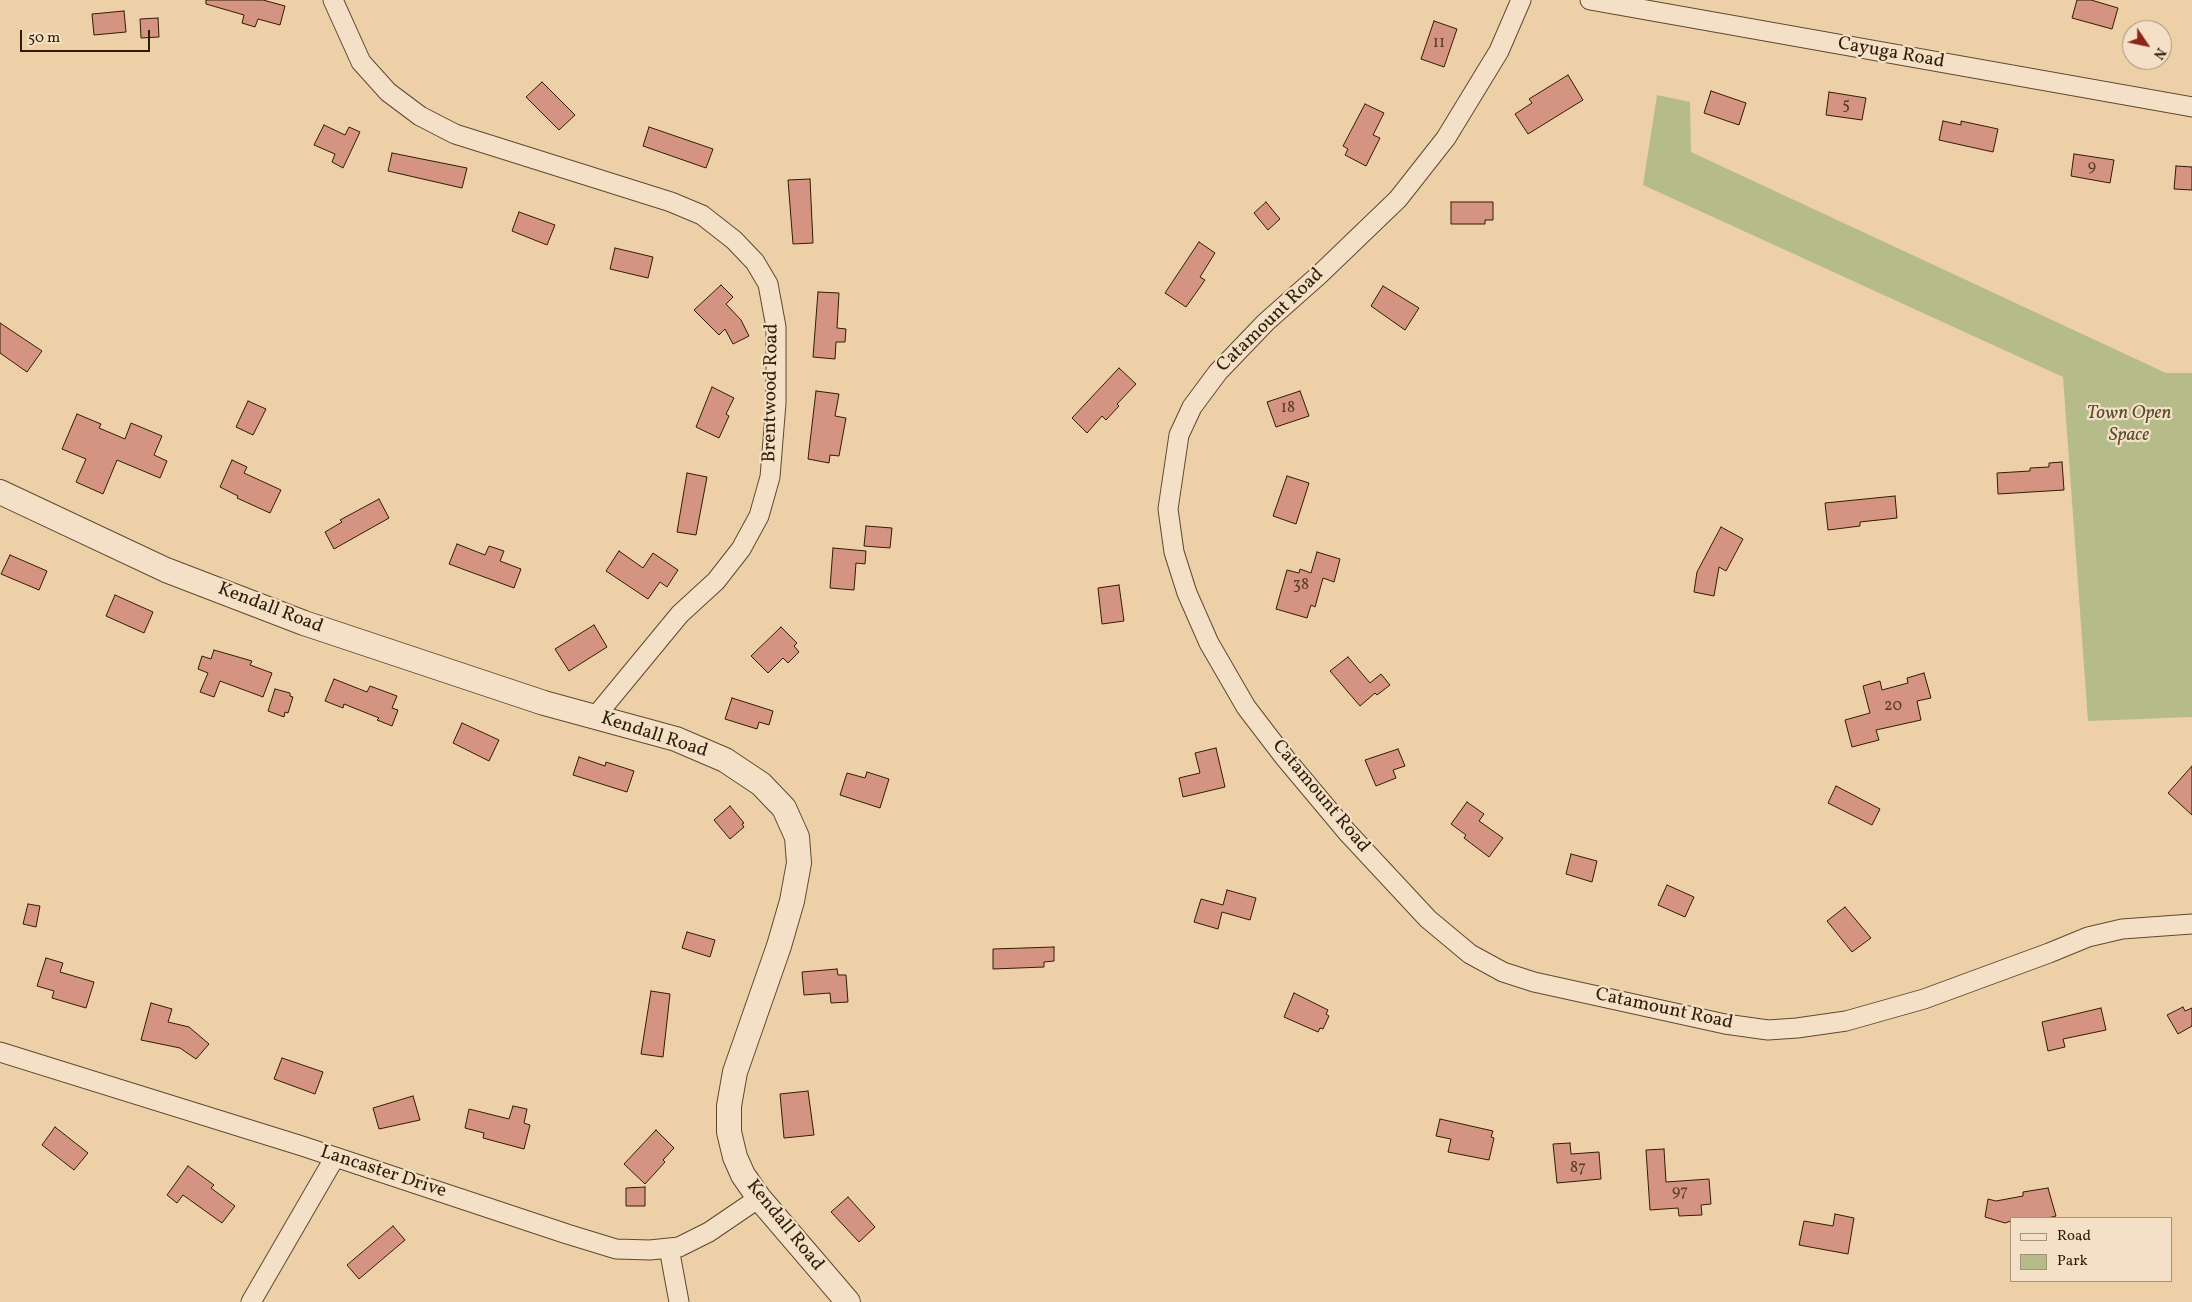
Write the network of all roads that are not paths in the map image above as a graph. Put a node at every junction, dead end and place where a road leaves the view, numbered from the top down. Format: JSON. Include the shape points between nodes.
{"nodes":[{"id":1,"x":333,"y":0,"type":"edge"},
{"id":2,"x":1521,"y":0,"type":"edge"},
{"id":3,"x":1590,"y":0,"type":"edge"},
{"id":4,"x":2192,"y":107,"type":"edge"},
{"id":5,"x":0,"y":492,"type":"edge"},
{"id":6,"x":596,"y":717,"type":"junction"},
{"id":7,"x":2192,"y":924,"type":"edge"},
{"id":8,"x":0,"y":1052,"type":"edge"},
{"id":9,"x":335,"y":1157,"type":"junction"},
{"id":10,"x":759,"y":1198,"type":"junction"},
{"id":11,"x":669,"y":1248,"type":"junction"},
{"id":12,"x":251,"y":1302,"type":"edge"},
{"id":13,"x":679,"y":1302,"type":"edge"},
{"id":14,"x":848,"y":1302,"type":"edge"}],
"edges":[{"from":1,"to":6,"type":"street","name":"Brentwood Road","via":[[361,62],[388,92],[420,116],[455,134],[671,202],[702,215],[734,240],[768,284],[776,328],[776,403],[770,477],[759,516],[741,549],[716,581],[680,614]]},
{"from":2,"to":7,"type":"street","name":"Catamount Road","via":[[1499,51],[1446,138],[1398,199],[1266,322],[1218,372],[1192,407],[1178,435],[1168,509],[1174,552],[1187,593],[1209,643],[1246,707],[1347,832],[1428,919],[1470,954],[1503,972],[1534,982],[1725,1024],[1768,1030],[1797,1028],[1846,1021],[1924,999],[2088,937],[2122,929]]},
{"from":3,"to":4,"type":"street","name":"Cayuga Road"},
{"from":5,"to":6,"type":"street","name":"Kendall Road","via":[[166,570],[304,623],[544,703]]},
{"from":6,"to":10,"type":"street","name":"Kendall Road","via":[[676,739],[725,760],[762,784],[784,808],[797,837],[799,863],[792,901],[735,1072],[729,1106],[729,1132],[735,1157],[743,1176]]},
{"from":8,"to":9,"type":"street","name":"Lancaster Drive"},
{"from":9,"to":11,"type":"street","name":"Lancaster Drive","via":[[616,1249]]},
{"from":9,"to":12,"type":"street"},
{"from":10,"to":11,"type":"street","name":"Lancaster Drive","via":[[709,1232],[679,1248]]},
{"from":10,"to":14,"type":"street","name":"Kendall Road"},
{"from":11,"to":13,"type":"street"}]}
